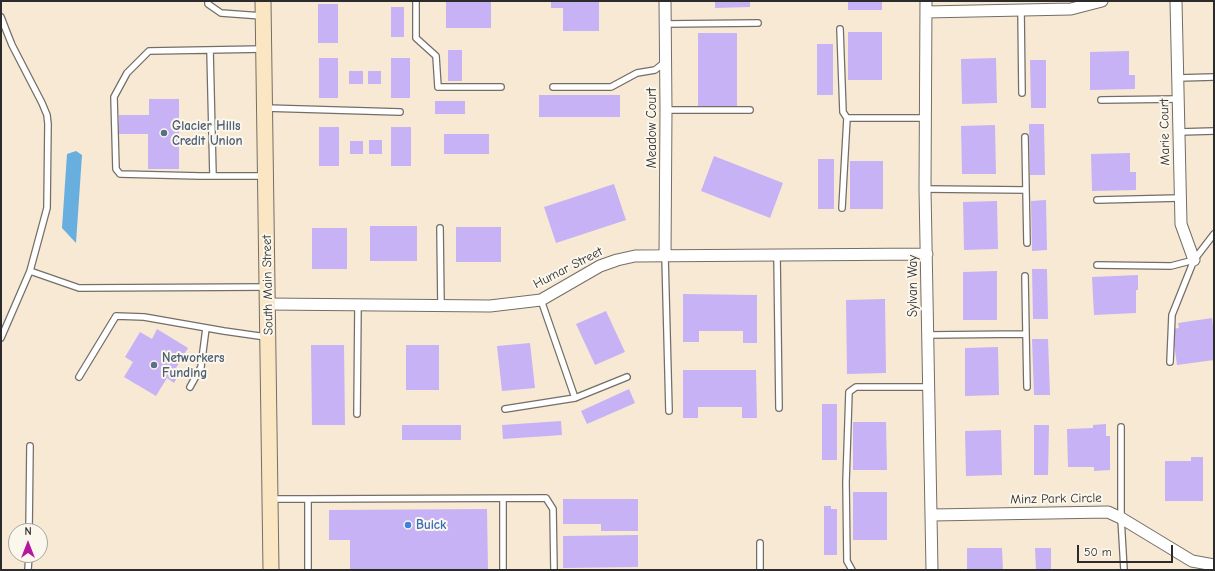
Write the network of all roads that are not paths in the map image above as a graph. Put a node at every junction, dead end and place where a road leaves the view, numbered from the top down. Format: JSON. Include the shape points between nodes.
{"nodes":[{"id":1,"x":208,"y":1,"type":"edge"},
{"id":2,"x":263,"y":1,"type":"edge"},
{"id":3,"x":416,"y":1,"type":"edge"},
{"id":4,"x":664,"y":1,"type":"edge"},
{"id":5,"x":1102,"y":1,"type":"edge"},
{"id":6,"x":1176,"y":1,"type":"edge"},
{"id":7,"x":926,"y":6,"type":"edge"},
{"id":8,"x":1021,"y":10,"type":"junction"},
{"id":9,"x":1,"y":17,"type":"edge"},
{"id":10,"x":264,"y":17,"type":"junction"},
{"id":11,"x":758,"y":23,"type":"dead end"},
{"id":12,"x":665,"y":24,"type":"junction"},
{"id":13,"x":840,"y":29,"type":"dead end"},
{"id":14,"x":264,"y":49,"type":"junction"},
{"id":15,"x":210,"y":50,"type":"junction"},
{"id":16,"x":666,"y":62,"type":"junction"},
{"id":17,"x":1214,"y":77,"type":"edge"},
{"id":18,"x":1178,"y":78,"type":"junction"},
{"id":19,"x":501,"y":87,"type":"dead end"},
{"id":20,"x":553,"y":87,"type":"dead end"},
{"id":21,"x":1022,"y":93,"type":"dead end"},
{"id":22,"x":1178,"y":99,"type":"junction"},
{"id":23,"x":1102,"y":100,"type":"dead end"},
{"id":24,"x":264,"y":108,"type":"junction"},
{"id":25,"x":666,"y":110,"type":"junction"},
{"id":26,"x":750,"y":110,"type":"dead end"},
{"id":27,"x":400,"y":112,"type":"dead end"},
{"id":28,"x":847,"y":118,"type":"junction"},
{"id":29,"x":925,"y":118,"type":"junction"},
{"id":30,"x":1214,"y":131,"type":"edge"},
{"id":31,"x":1179,"y":132,"type":"junction"},
{"id":32,"x":1025,"y":137,"type":"dead end"},
{"id":33,"x":213,"y":176,"type":"junction"},
{"id":34,"x":266,"y":176,"type":"junction"},
{"id":35,"x":925,"y":190,"type":"junction"},
{"id":36,"x":1026,"y":190,"type":"junction"},
{"id":37,"x":1180,"y":198,"type":"junction"},
{"id":38,"x":1097,"y":200,"type":"dead end"},
{"id":39,"x":842,"y":208,"type":"dead end"},
{"id":40,"x":440,"y":228,"type":"dead end"},
{"id":41,"x":1214,"y":234,"type":"edge"},
{"id":42,"x":1027,"y":243,"type":"dead end"},
{"id":43,"x":927,"y":254,"type":"junction"},
{"id":44,"x":777,"y":255,"type":"junction"},
{"id":45,"x":665,"y":256,"type":"junction"},
{"id":46,"x":1194,"y":260,"type":"junction"},
{"id":47,"x":1097,"y":265,"type":"dead end"},
{"id":48,"x":30,"y":271,"type":"junction"},
{"id":49,"x":1025,"y":276,"type":"dead end"},
{"id":50,"x":268,"y":287,"type":"junction"},
{"id":51,"x":541,"y":300,"type":"junction"},
{"id":52,"x":268,"y":304,"type":"junction"},
{"id":53,"x":358,"y":305,"type":"junction"},
{"id":54,"x":441,"y":306,"type":"junction"},
{"id":55,"x":206,"y":328,"type":"junction"},
{"id":56,"x":1026,"y":334,"type":"junction"},
{"id":57,"x":927,"y":336,"type":"junction"},
{"id":58,"x":269,"y":337,"type":"junction"},
{"id":59,"x":1,"y":338,"type":"edge"},
{"id":60,"x":1170,"y":362,"type":"dead end"},
{"id":61,"x":79,"y":377,"type":"dead end"},
{"id":62,"x":627,"y":377,"type":"dead end"},
{"id":63,"x":190,"y":386,"type":"dead end"},
{"id":64,"x":929,"y":386,"type":"junction"},
{"id":65,"x":1027,"y":387,"type":"dead end"},
{"id":66,"x":576,"y":398,"type":"junction"},
{"id":67,"x":779,"y":408,"type":"dead end"},
{"id":68,"x":505,"y":409,"type":"dead end"},
{"id":69,"x":668,"y":411,"type":"dead end"},
{"id":70,"x":357,"y":414,"type":"dead end"},
{"id":71,"x":1120,"y":427,"type":"dead end"},
{"id":72,"x":30,"y":446,"type":"dead end"},
{"id":73,"x":503,"y":498,"type":"junction"},
{"id":74,"x":271,"y":499,"type":"junction"},
{"id":75,"x":308,"y":499,"type":"junction"},
{"id":76,"x":932,"y":515,"type":"junction"},
{"id":77,"x":1121,"y":518,"type":"junction"},
{"id":78,"x":29,"y":523,"type":"edge"},
{"id":79,"x":760,"y":543,"type":"dead end"},
{"id":80,"x":1214,"y":565,"type":"edge"},
{"id":81,"x":272,"y":570,"type":"edge"},
{"id":82,"x":308,"y":570,"type":"edge"},
{"id":83,"x":503,"y":570,"type":"edge"},
{"id":84,"x":554,"y":570,"type":"edge"},
{"id":85,"x":760,"y":570,"type":"edge"},
{"id":86,"x":852,"y":570,"type":"edge"},
{"id":87,"x":932,"y":570,"type":"edge"},
{"id":88,"x":1124,"y":570,"type":"edge"}],
"edges":[{"from":1,"to":10,"type":"lane","via":[[208,4],[221,13]]},
{"from":2,"to":10,"type":"main road","name":"South Main Street"},
{"from":3,"to":19,"type":"lane","via":[[416,38],[436,56],[438,87]]},
{"from":4,"to":12,"type":"street","name":"Meadow Court"},
{"from":5,"to":8,"type":"street","via":[[1071,9]]},
{"from":6,"to":18,"type":"street","name":"Marie Court"},
{"from":7,"to":8,"type":"street"},
{"from":7,"to":29,"type":"street","name":"Sylvan Way"},
{"from":8,"to":21,"type":"lane"},
{"from":9,"to":48,"type":"lane","via":[[47,115],[47,208]]},
{"from":10,"to":14,"type":"main road","name":"South Main Street"},
{"from":11,"to":12,"type":"lane"},
{"from":12,"to":16,"type":"street","name":"Meadow Court"},
{"from":13,"to":28,"type":"lane","via":[[843,112]]},
{"from":14,"to":15,"type":"lane"},
{"from":14,"to":24,"type":"main road","name":"South Main Street"},
{"from":15,"to":33,"type":"lane"},
{"from":15,"to":33,"type":"lane","via":[[149,51],[127,73],[114,97],[116,169],[120,174]]},
{"from":16,"to":20,"type":"lane","via":[[655,70],[637,73],[611,87]]},
{"from":16,"to":25,"type":"street","name":"Meadow Court"},
{"from":17,"to":18,"type":"lane"},
{"from":18,"to":22,"type":"street","name":"Marie Court"},
{"from":22,"to":23,"type":"lane"},
{"from":22,"to":31,"type":"street","name":"Marie Court"},
{"from":24,"to":27,"type":"lane"},
{"from":24,"to":34,"type":"main road","name":"South Main Street"},
{"from":25,"to":26,"type":"lane"},
{"from":25,"to":45,"type":"street","name":"Meadow Court"},
{"from":28,"to":29,"type":"lane"},
{"from":28,"to":39,"type":"lane"},
{"from":29,"to":35,"type":"street","name":"Sylvan Way"},
{"from":30,"to":31,"type":"lane"},
{"from":31,"to":37,"type":"street","name":"Marie Court"},
{"from":32,"to":36,"type":"lane"},
{"from":33,"to":34,"type":"lane"},
{"from":34,"to":50,"type":"main road","name":"South Main Street"},
{"from":35,"to":36,"type":"lane"},
{"from":35,"to":43,"type":"street","name":"Sylvan Way"},
{"from":36,"to":42,"type":"lane"},
{"from":37,"to":38,"type":"lane"},
{"from":37,"to":46,"type":"street","name":"Marie Court","via":[[1181,224]]},
{"from":40,"to":54,"type":"lane"},
{"from":41,"to":46,"type":"lane"},
{"from":43,"to":44,"type":"street","name":"Humar Street"},
{"from":43,"to":57,"type":"street","name":"Sylvan Way"},
{"from":44,"to":45,"type":"street","name":"Humar Street"},
{"from":44,"to":67,"type":"lane"},
{"from":45,"to":51,"type":"street","name":"Humar Street","via":[[635,256],[600,266]]},
{"from":45,"to":69,"type":"lane"},
{"from":46,"to":47,"type":"lane","via":[[1171,266]]},
{"from":46,"to":60,"type":"lane","via":[[1172,315]]},
{"from":48,"to":50,"type":"lane","via":[[80,288]]},
{"from":48,"to":59,"type":"lane"},
{"from":49,"to":56,"type":"lane"},
{"from":50,"to":52,"type":"main road","name":"South Main Street"},
{"from":51,"to":54,"type":"street","name":"Humar Street","via":[[490,306]]},
{"from":51,"to":66,"type":"lane"},
{"from":52,"to":53,"type":"street","name":"Humar Street"},
{"from":52,"to":58,"type":"main road","name":"South Main Street"},
{"from":53,"to":54,"type":"street","name":"Humar Street"},
{"from":53,"to":70,"type":"lane"},
{"from":55,"to":58,"type":"lane"},
{"from":55,"to":61,"type":"lane","via":[[144,317],[116,316]]},
{"from":55,"to":63,"type":"lane","via":[[200,366]]},
{"from":56,"to":57,"type":"lane"},
{"from":56,"to":65,"type":"lane"},
{"from":57,"to":64,"type":"street","name":"Sylvan Way"},
{"from":58,"to":74,"type":"main road","name":"South Main Street"},
{"from":62,"to":66,"type":"lane"},
{"from":64,"to":76,"type":"street","name":"Sylvan Way"},
{"from":64,"to":86,"type":"lane","via":[[856,387],[849,392],[847,561]]},
{"from":66,"to":68,"type":"lane"},
{"from":71,"to":77,"type":"lane"},
{"from":72,"to":78,"type":"lane"},
{"from":73,"to":75,"type":"lane"},
{"from":73,"to":83,"type":"lane"},
{"from":73,"to":84,"type":"lane","via":[[546,498],[553,509]]},
{"from":74,"to":75,"type":"lane"},
{"from":74,"to":81,"type":"main road","name":"South Main Street"},
{"from":75,"to":82,"type":"lane"},
{"from":76,"to":77,"type":"street","name":"Minz Park Circle","via":[[1108,512]]},
{"from":76,"to":87,"type":"street","name":"Sylvan Way"},
{"from":77,"to":80,"type":"street","name":"Minz Park Circle","via":[[1192,561]]},
{"from":77,"to":88,"type":"lane"},
{"from":79,"to":85,"type":"lane"}]}
